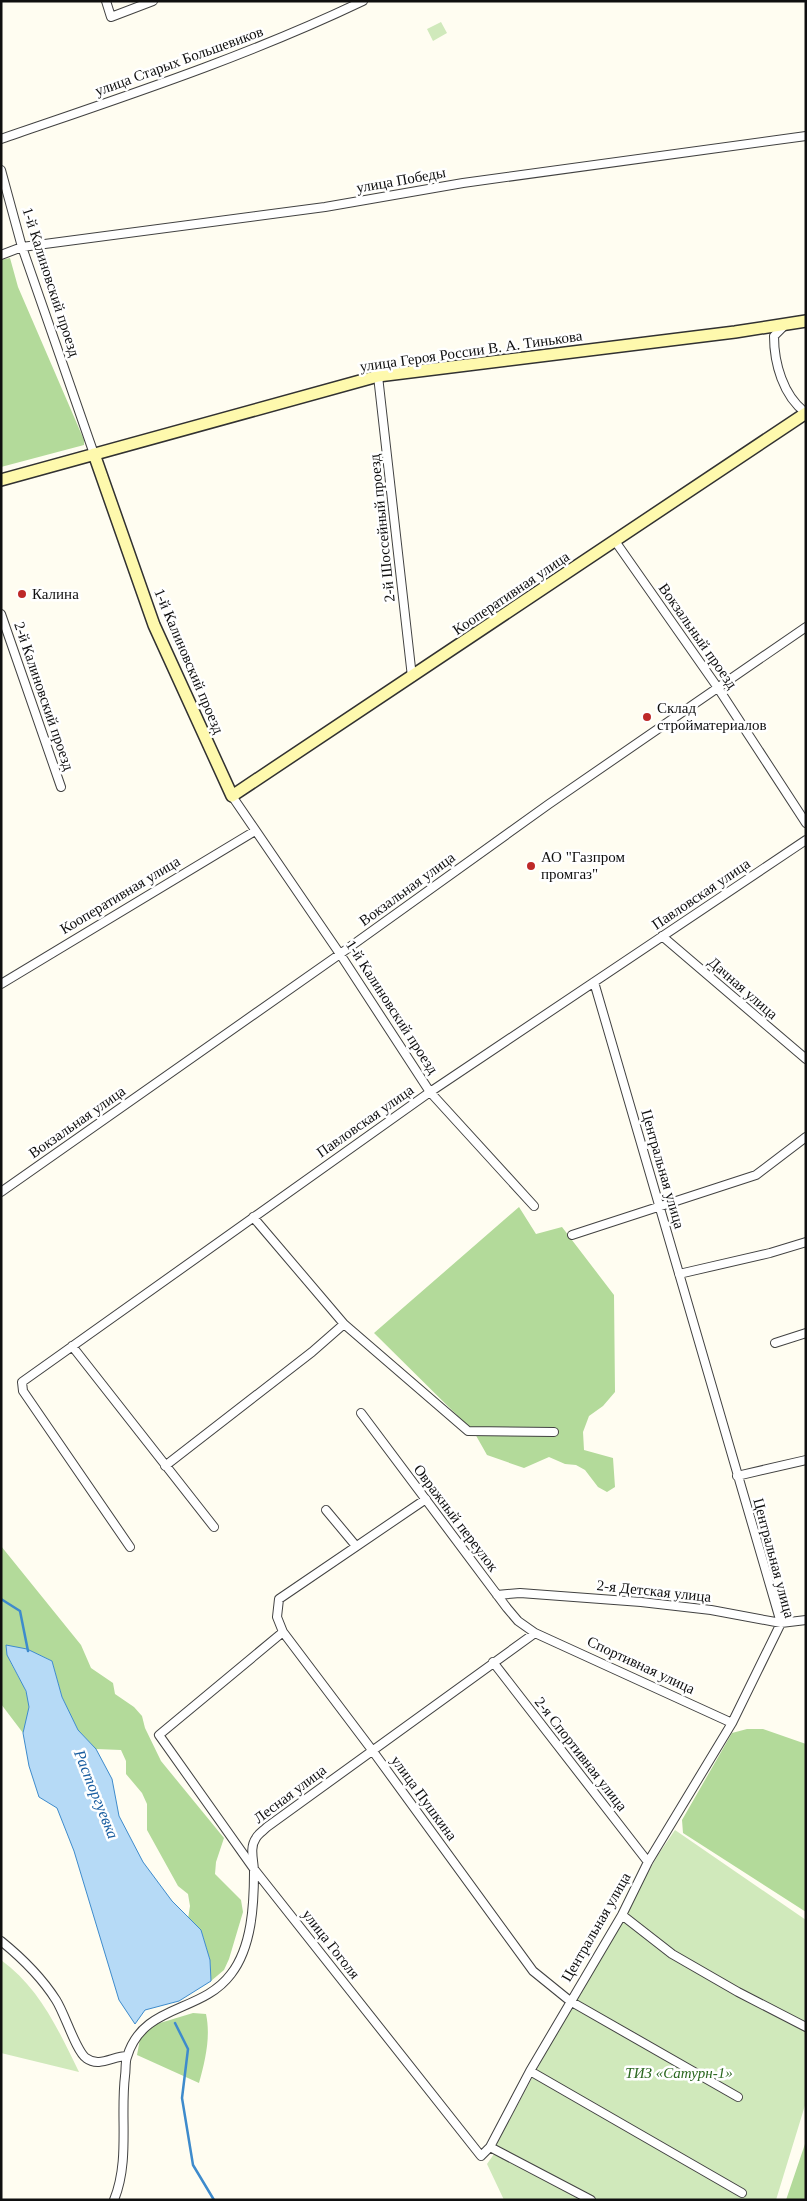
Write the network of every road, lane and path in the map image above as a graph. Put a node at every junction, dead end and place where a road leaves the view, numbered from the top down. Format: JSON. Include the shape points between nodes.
{"nodes":[{"id":1,"x":106,"y":1,"type":"edge"},
{"id":2,"x":153,"y":1,"type":"edge"},
{"id":3,"x":363,"y":1,"type":"edge"},
{"id":4,"x":806,"y":136,"type":"edge"},
{"id":5,"x":1,"y":139,"type":"edge"},
{"id":6,"x":1,"y":170,"type":"edge"},
{"id":7,"x":22,"y":247,"type":"junction"},
{"id":8,"x":1,"y":255,"type":"edge"},
{"id":9,"x":806,"y":321,"type":"edge"},
{"id":10,"x":786,"y":324,"type":"junction"},
{"id":11,"x":378,"y":376,"type":"junction"},
{"id":12,"x":806,"y":413,"type":"edge"},
{"id":13,"x":94,"y":454,"type":"junction"},
{"id":14,"x":1,"y":480,"type":"edge"},
{"id":15,"x":615,"y":541,"type":"junction"},
{"id":16,"x":1,"y":614,"type":"edge"},
{"id":17,"x":806,"y":627,"type":"edge"},
{"id":18,"x":412,"y":677,"type":"junction"},
{"id":19,"x":718,"y":688,"type":"junction"},
{"id":20,"x":61,"y":787,"type":"dead end"},
{"id":21,"x":232,"y":796,"type":"junction"},
{"id":22,"x":806,"y":823,"type":"edge"},
{"id":23,"x":255,"y":831,"type":"junction"},
{"id":24,"x":806,"y":840,"type":"edge"},
{"id":25,"x":662,"y":936,"type":"junction"},
{"id":26,"x":340,"y":954,"type":"junction"},
{"id":27,"x":594,"y":982,"type":"junction"},
{"id":28,"x":1,"y":984,"type":"edge"},
{"id":29,"x":806,"y":1060,"type":"edge"},
{"id":30,"x":430,"y":1092,"type":"junction"},
{"id":31,"x":806,"y":1137,"type":"edge"},
{"id":32,"x":1,"y":1192,"type":"edge"},
{"id":33,"x":534,"y":1206,"type":"dead end"},
{"id":34,"x":660,"y":1207,"type":"junction"},
{"id":35,"x":253,"y":1217,"type":"junction"},
{"id":36,"x":572,"y":1235,"type":"dead end"},
{"id":37,"x":806,"y":1242,"type":"edge"},
{"id":38,"x":679,"y":1274,"type":"junction"},
{"id":39,"x":344,"y":1324,"type":"junction"},
{"id":40,"x":806,"y":1333,"type":"edge"},
{"id":41,"x":775,"y":1343,"type":"dead end"},
{"id":42,"x":72,"y":1346,"type":"junction"},
{"id":43,"x":361,"y":1413,"type":"dead end"},
{"id":44,"x":554,"y":1432,"type":"dead end"},
{"id":45,"x":806,"y":1460,"type":"edge"},
{"id":46,"x":165,"y":1466,"type":"junction"},
{"id":47,"x":737,"y":1476,"type":"junction"},
{"id":48,"x":426,"y":1499,"type":"junction"},
{"id":49,"x":326,"y":1510,"type":"dead end"},
{"id":50,"x":214,"y":1527,"type":"dead end"},
{"id":51,"x":356,"y":1546,"type":"junction"},
{"id":52,"x":130,"y":1548,"type":"dead end"},
{"id":53,"x":497,"y":1595,"type":"junction"},
{"id":54,"x":806,"y":1620,"type":"edge"},
{"id":55,"x":781,"y":1623,"type":"junction"},
{"id":56,"x":282,"y":1632,"type":"junction"},
{"id":57,"x":537,"y":1633,"type":"junction"},
{"id":58,"x":493,"y":1662,"type":"junction"},
{"id":59,"x":732,"y":1723,"type":"junction"},
{"id":60,"x":372,"y":1750,"type":"junction"},
{"id":61,"x":648,"y":1862,"type":"junction"},
{"id":62,"x":254,"y":1869,"type":"junction"},
{"id":63,"x":622,"y":1916,"type":"junction"},
{"id":64,"x":1,"y":1941,"type":"edge"},
{"id":65,"x":570,"y":2001,"type":"junction"},
{"id":66,"x":806,"y":2027,"type":"edge"},
{"id":67,"x":127,"y":2056,"type":"junction"},
{"id":68,"x":530,"y":2071,"type":"junction"},
{"id":69,"x":738,"y":2097,"type":"dead end"},
{"id":70,"x":490,"y":2147,"type":"junction"},
{"id":71,"x":742,"y":2193,"type":"dead end"},
{"id":72,"x":114,"y":2200,"type":"edge"},
{"id":73,"x":591,"y":2200,"type":"edge"}],
"edges":[{"from":1,"to":2,"type":"street","via":[[111,17]]},
{"from":3,"to":5,"type":"street","name":"улица Старых Большевиков","via":[[293,34]]},
{"from":4,"to":7,"type":"street","name":"улица Победы","via":[[463,183],[325,207]]},
{"from":6,"to":7,"type":"street","name":"1-й Калиновский проезд"},
{"from":7,"to":8,"type":"street","name":"улица Победы"},
{"from":7,"to":13,"type":"street","name":"1-й Калиновский проезд"},
{"from":9,"to":10,"type":"street","name":"улица Героя России В. А. Тинькова"},
{"from":10,"to":11,"type":"street","name":"улица Героя России В. А. Тинькова"},
{"from":10,"to":12,"type":"street","via":[[774,336],[775,357],[795,405]]},
{"from":11,"to":13,"type":"street","name":"улица Героя России В. А. Тинькова"},
{"from":11,"to":18,"type":"street","name":"2-й Шоссейный проезд"},
{"from":12,"to":15,"type":"street","name":"Кооперативная улица"},
{"from":13,"to":14,"type":"street","name":"улица Героя России В. А. Тинькова"},
{"from":13,"to":21,"type":"street","name":"1-й Калиновский проезд","via":[[154,625]]},
{"from":15,"to":18,"type":"street","name":"Кооперативная улица"},
{"from":15,"to":19,"type":"street","name":"Вокзальный проезд"},
{"from":16,"to":20,"type":"street","name":"2-й Калиновский проезд"},
{"from":17,"to":19,"type":"street","name":"Вокзальная улица"},
{"from":18,"to":21,"type":"street","name":"Кооперативная улица"},
{"from":19,"to":22,"type":"street","name":"Вокзальный проезд"},
{"from":19,"to":26,"type":"street","name":"Вокзальная улица"},
{"from":21,"to":23,"type":"street","name":"1-й Калиновский проезд"},
{"from":23,"to":26,"type":"street","name":"1-й Калиновский проезд"},
{"from":23,"to":28,"type":"street","name":"Кооперативная улица"},
{"from":24,"to":25,"type":"street","name":"Павловская улица"},
{"from":25,"to":27,"type":"street","name":"Павловская улица"},
{"from":25,"to":29,"type":"street","name":"Дачная улица"},
{"from":26,"to":30,"type":"street","name":"1-й Калиновский проезд"},
{"from":26,"to":32,"type":"street","name":"Вокзальная улица"},
{"from":27,"to":30,"type":"street","name":"Павловская улица"},
{"from":27,"to":34,"type":"street","name":"Центральная улица"},
{"from":30,"to":33,"type":"street","name":"1-й Калиновский проезд"},
{"from":30,"to":35,"type":"street","name":"Павловская улица"},
{"from":31,"to":34,"type":"street","via":[[756,1175]]},
{"from":34,"to":36,"type":"street"},
{"from":34,"to":38,"type":"street","name":"Центральная улица"},
{"from":35,"to":39,"type":"street"},
{"from":35,"to":42,"type":"street","name":"Павловская улица"},
{"from":37,"to":38,"type":"street"},
{"from":38,"to":47,"type":"street","name":"Центральная улица"},
{"from":39,"to":44,"type":"street","via":[[468,1431]]},
{"from":39,"to":46,"type":"street"},
{"from":40,"to":41,"type":"street"},
{"from":42,"to":46,"type":"street"},
{"from":42,"to":52,"type":"street","name":"Павловская улица","via":[[22,1382],[23,1390]]},
{"from":43,"to":48,"type":"street","name":"Овражный переулок"},
{"from":45,"to":47,"type":"street"},
{"from":46,"to":50,"type":"street"},
{"from":47,"to":55,"type":"street","name":"Центральная улица"},
{"from":48,"to":51,"type":"street"},
{"from":48,"to":53,"type":"street","name":"Овражный переулок"},
{"from":49,"to":51,"type":"street"},
{"from":51,"to":56,"type":"street","name":"улица Пушкина","via":[[279,1599],[277,1617]]},
{"from":53,"to":55,"type":"street","name":"2-я Детская улица","via":[[520,1593],[641,1602]]},
{"from":53,"to":57,"type":"street","name":"Овражный переулок","via":[[518,1621]]},
{"from":54,"to":55,"type":"street","name":"2-я Детская улица"},
{"from":55,"to":59,"type":"street","name":"Центральная улица"},
{"from":56,"to":60,"type":"street","name":"улица Пушкина"},
{"from":56,"to":62,"type":"street","name":"улица Гоголя","via":[[159,1735]]},
{"from":57,"to":58,"type":"street","name":"Лесная улица"},
{"from":57,"to":59,"type":"street","name":"Спортивная улица"},
{"from":58,"to":60,"type":"street","name":"Лесная улица"},
{"from":58,"to":61,"type":"street","name":"2-я Спортивная улица"},
{"from":59,"to":61,"type":"street","name":"Центральная улица"},
{"from":60,"to":62,"type":"street","name":"Лесная улица","via":[[255,1838],[252,1851]]},
{"from":60,"to":65,"type":"street","name":"улица Пушкина","via":[[533,1971]]},
{"from":61,"to":63,"type":"street","name":"Центральная улица"},
{"from":62,"to":67,"type":"street","name":"Лесная улица","via":[[251,1920],[243,1952],[232,1974],[198,2000],[156,2018],[143,2028]]},
{"from":62,"to":70,"type":"street","name":"улица Гоголя","via":[[481,2156]]},
{"from":63,"to":65,"type":"street","name":"Центральная улица"},
{"from":63,"to":66,"type":"street","via":[[672,1954]]},
{"from":64,"to":67,"type":"street","via":[[25,1962],[56,2000],[80,2052],[87,2059],[105,2062]]},
{"from":65,"to":68,"type":"street","name":"Центральная улица"},
{"from":65,"to":69,"type":"street","name":"улица Пушкина"},
{"from":67,"to":72,"type":"street","via":[[123,2090],[123,2165]]},
{"from":68,"to":70,"type":"street","name":"Центральная улица"},
{"from":68,"to":71,"type":"street"},
{"from":70,"to":73,"type":"street"}]}
